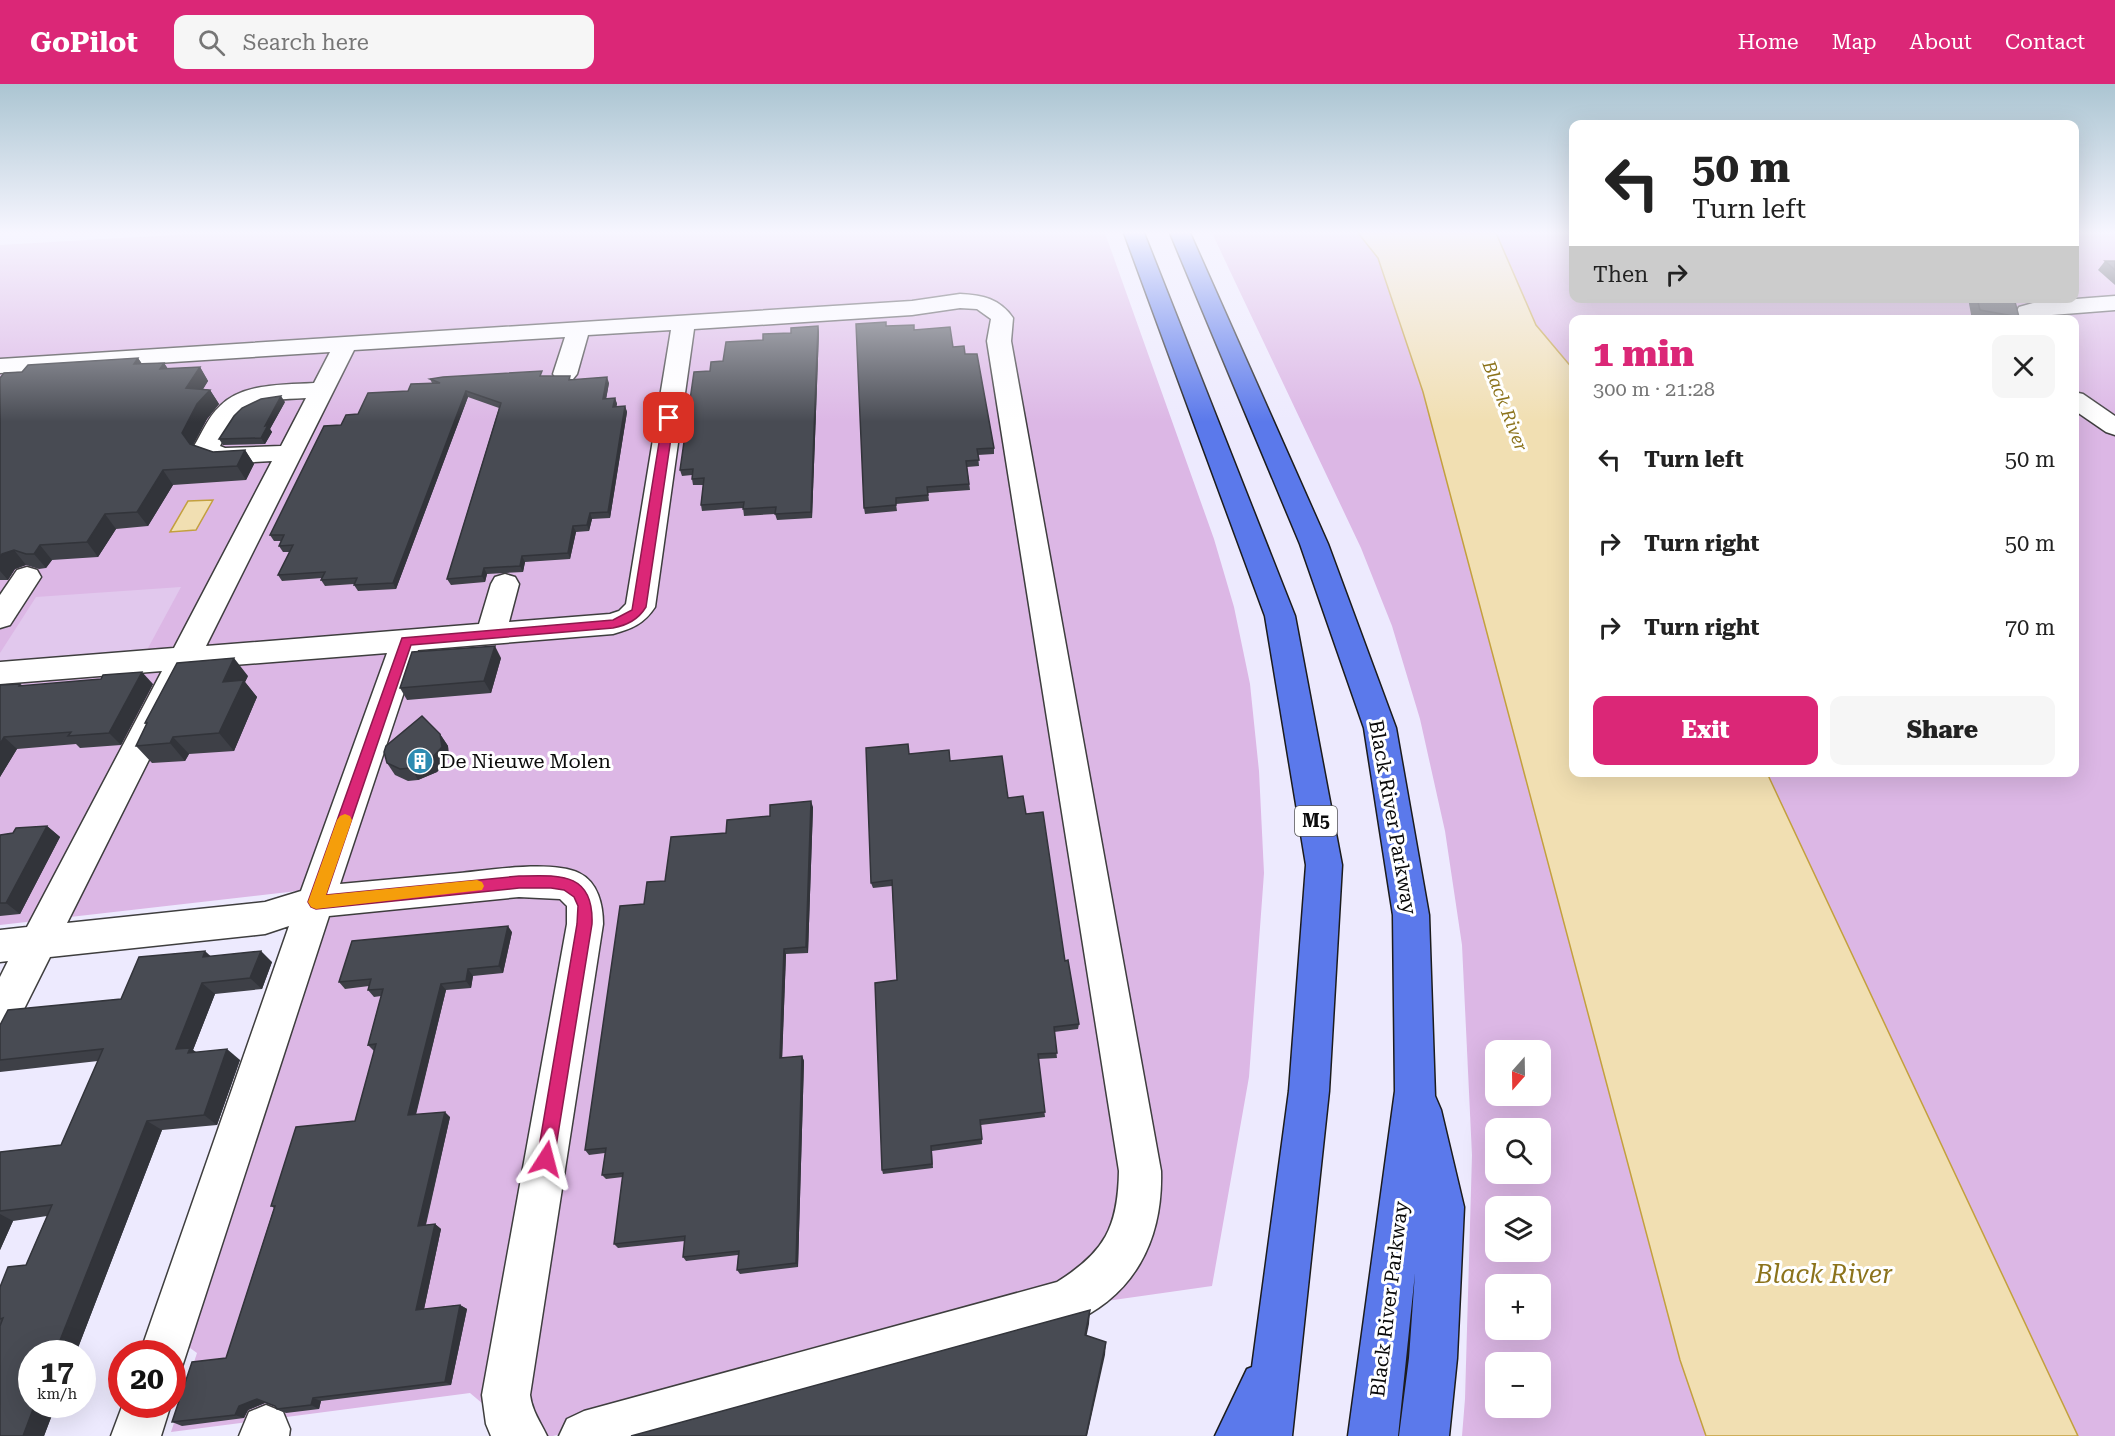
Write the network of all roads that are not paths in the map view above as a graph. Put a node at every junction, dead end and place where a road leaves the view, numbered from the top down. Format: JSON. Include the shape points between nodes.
{"nodes":[{"id":1,"x":1158,"y":296,"type":"edge"},
{"id":2,"x":1207,"y":296,"type":"edge"},
{"id":3,"x":2115,"y":303,"type":"edge"},
{"id":4,"x":2026,"y":315,"type":"edge"},
{"id":5,"x":683,"y":323,"type":"junction"},
{"id":6,"x":579,"y":329,"type":"junction"},
{"id":7,"x":346,"y":344,"type":"junction"},
{"id":8,"x":0,"y":366,"type":"edge"},
{"id":9,"x":565,"y":374,"type":"edge"},
{"id":10,"x":322,"y":390,"type":"junction"},
{"id":11,"x":2079,"y":402,"type":"edge"},
{"id":12,"x":2115,"y":427,"type":"edge"},
{"id":13,"x":289,"y":453,"type":"junction"},
{"id":14,"x":27,"y":578,"type":"dead end"},
{"id":15,"x":505,"y":584,"type":"dead end"},
{"id":16,"x":0,"y":618,"type":"edge"},
{"id":17,"x":491,"y":634,"type":"junction"},
{"id":18,"x":406,"y":641,"type":"junction"},
{"id":19,"x":186,"y":658,"type":"junction"},
{"id":20,"x":0,"y":673,"type":"edge"},
{"id":21,"x":316,"y":902,"type":"junction"},
{"id":22,"x":39,"y":942,"type":"junction"},
{"id":23,"x":0,"y":945,"type":"edge"},
{"id":24,"x":0,"y":1016,"type":"edge"},
{"id":25,"x":1415,"y":1091,"type":"junction"},
{"id":26,"x":168,"y":1340,"type":"edge"},
{"id":27,"x":1278,"y":1356,"type":"junction"},
{"id":28,"x":142,"y":1418,"type":"edge"},
{"id":29,"x":136,"y":1436,"type":"edge"},
{"id":30,"x":522,"y":1436,"type":"edge"},
{"id":31,"x":584,"y":1436,"type":"edge"},
{"id":32,"x":1240,"y":1436,"type":"edge"},
{"id":33,"x":1267,"y":1436,"type":"edge"},
{"id":34,"x":1373,"y":1436,"type":"edge"},
{"id":35,"x":1424,"y":1436,"type":"edge"}],
"edges":[{"from":1,"to":27,"type":"highway","number":"M5","via":[[1280,616],[1324,866],[1309,1091]]},
{"from":2,"to":25,"type":"highway","name":"Black River Parkway","via":[[1314,544],[1380,728],[1411,915]]},
{"from":3,"to":4,"type":"lane","via":[[2037,309]]},
{"from":5,"to":6,"type":"lane"},
{"from":5,"to":17,"type":"lane","via":[[640,607],[629,618],[613,624]]},
{"from":5,"to":31,"type":"lane","via":[[956,302],[988,306],[1002,318],[999,341],[1141,1192],[1133,1233],[1123,1253],[1089,1289],[1067,1302]]},
{"from":6,"to":7,"type":"lane"},
{"from":6,"to":9,"type":"lane"},
{"from":7,"to":8,"type":"lane"},
{"from":7,"to":10,"type":"lane"},
{"from":10,"to":13,"type":"lane"},
{"from":10,"to":13,"type":"lane","via":[[274,394],[242,402],[228,412],[207,446],[209,451],[223,456]]},
{"from":11,"to":12,"type":"lane"},
{"from":13,"to":19,"type":"lane"},
{"from":14,"to":16,"type":"lane"},
{"from":15,"to":17,"type":"lane"},
{"from":17,"to":18,"type":"lane"},
{"from":18,"to":19,"type":"lane"},
{"from":18,"to":21,"type":"lane"},
{"from":19,"to":20,"type":"lane"},
{"from":19,"to":22,"type":"lane"},
{"from":21,"to":22,"type":"lane","via":[[265,918]]},
{"from":21,"to":26,"type":"lane"},
{"from":21,"to":30,"type":"lane","via":[[551,882],[568,884],[579,893],[585,906],[506,1395],[510,1424]]},
{"from":22,"to":23,"type":"lane"},
{"from":22,"to":24,"type":"lane"},
{"from":25,"to":34,"type":"highway","name":"Black River Parkway"},
{"from":25,"to":35,"type":"highway","via":[[1442,1207]]},
{"from":27,"to":32,"type":"highway"},
{"from":27,"to":33,"type":"highway","number":"M5"},
{"from":28,"to":29,"type":"lane"}]}
